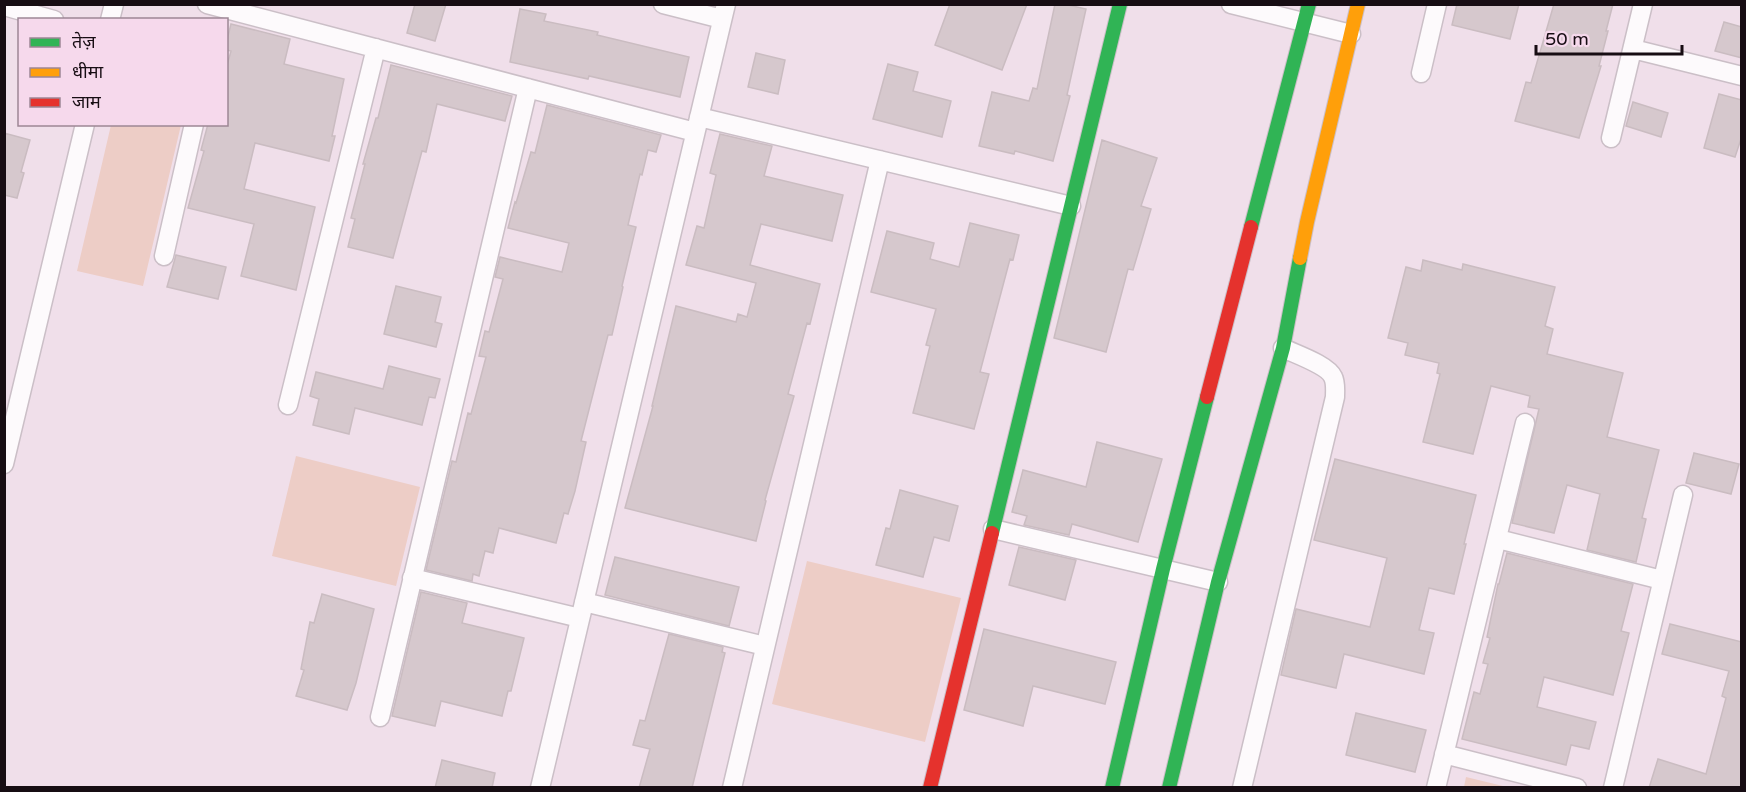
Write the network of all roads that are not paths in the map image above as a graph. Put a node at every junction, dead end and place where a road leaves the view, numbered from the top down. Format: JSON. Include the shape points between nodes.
{"nodes":[{"id":1,"x":663,"y":4,"type":"edge"},
{"id":2,"x":1120,"y":4,"type":"edge"},
{"id":3,"x":1231,"y":4,"type":"edge"},
{"id":4,"x":1309,"y":4,"type":"edge"},
{"id":5,"x":1358,"y":4,"type":"edge"},
{"id":6,"x":1437,"y":4,"type":"edge"},
{"id":7,"x":1644,"y":4,"type":"edge"},
{"id":8,"x":4,"y":6,"type":"edge"},
{"id":9,"x":216,"y":11,"type":"edge"},
{"id":10,"x":724,"y":12,"type":"edge"},
{"id":11,"x":47,"y":18,"type":"edge"},
{"id":12,"x":1305,"y":23,"type":"junction"},
{"id":13,"x":1351,"y":34,"type":"junction"},
{"id":14,"x":376,"y":48,"type":"junction"},
{"id":15,"x":1633,"y":49,"type":"junction"},
{"id":16,"x":1421,"y":73,"type":"dead end"},
{"id":17,"x":1742,"y":75,"type":"edge"},
{"id":18,"x":528,"y":88,"type":"junction"},
{"id":19,"x":697,"y":124,"type":"junction"},
{"id":20,"x":85,"y":126,"type":"edge"},
{"id":21,"x":194,"y":126,"type":"edge"},
{"id":22,"x":1611,"y":138,"type":"dead end"},
{"id":23,"x":880,"y":160,"type":"junction"},
{"id":24,"x":1071,"y":206,"type":"junction"},
{"id":25,"x":164,"y":256,"type":"dead end"},
{"id":26,"x":1283,"y":348,"type":"junction"},
{"id":27,"x":288,"y":405,"type":"dead end"},
{"id":28,"x":1525,"y":423,"type":"dead end"},
{"id":29,"x":4,"y":464,"type":"edge"},
{"id":30,"x":1683,"y":495,"type":"dead end"},
{"id":31,"x":993,"y":529,"type":"junction"},
{"id":32,"x":1498,"y":539,"type":"junction"},
{"id":33,"x":1163,"y":569,"type":"junction"},
{"id":34,"x":412,"y":578,"type":"junction"},
{"id":35,"x":1662,"y":580,"type":"junction"},
{"id":36,"x":1218,"y":582,"type":"junction"},
{"id":37,"x":582,"y":610,"type":"junction"},
{"id":38,"x":765,"y":646,"type":"junction"},
{"id":39,"x":380,"y":717,"type":"dead end"},
{"id":40,"x":1444,"y":754,"type":"junction"},
{"id":41,"x":540,"y":788,"type":"edge"},
{"id":42,"x":732,"y":788,"type":"edge"},
{"id":43,"x":930,"y":788,"type":"edge"},
{"id":44,"x":1112,"y":788,"type":"edge"},
{"id":45,"x":1169,"y":788,"type":"edge"},
{"id":46,"x":1242,"y":788,"type":"edge"},
{"id":47,"x":1436,"y":788,"type":"edge"},
{"id":48,"x":1577,"y":788,"type":"edge"},
{"id":49,"x":1613,"y":788,"type":"edge"}],
"edges":[{"from":1,"to":10,"type":"street"},
{"from":2,"to":24,"type":"street"},
{"from":3,"to":12,"type":"street"},
{"from":4,"to":12,"type":"street"},
{"from":5,"to":13,"type":"street"},
{"from":6,"to":16,"type":"street"},
{"from":7,"to":15,"type":"street"},
{"from":8,"to":11,"type":"street"},
{"from":9,"to":14,"type":"street"},
{"from":10,"to":19,"type":"street"},
{"from":12,"to":13,"type":"street"},
{"from":12,"to":33,"type":"street"},
{"from":13,"to":26,"type":"street","via":[[1307,222]]},
{"from":14,"to":18,"type":"street"},
{"from":14,"to":27,"type":"street"},
{"from":15,"to":17,"type":"street"},
{"from":15,"to":22,"type":"street"},
{"from":18,"to":19,"type":"street"},
{"from":18,"to":34,"type":"street"},
{"from":19,"to":23,"type":"street"},
{"from":19,"to":37,"type":"street"},
{"from":20,"to":29,"type":"street"},
{"from":21,"to":25,"type":"street"},
{"from":23,"to":24,"type":"street"},
{"from":23,"to":38,"type":"street"},
{"from":24,"to":31,"type":"street"},
{"from":26,"to":36,"type":"street"},
{"from":26,"to":46,"type":"street","via":[[1325,367],[1333,375],[1335,397]]},
{"from":28,"to":32,"type":"street"},
{"from":30,"to":35,"type":"street"},
{"from":31,"to":33,"type":"street"},
{"from":31,"to":43,"type":"street"},
{"from":32,"to":35,"type":"street"},
{"from":32,"to":40,"type":"street"},
{"from":33,"to":36,"type":"street"},
{"from":33,"to":44,"type":"street"},
{"from":34,"to":37,"type":"street"},
{"from":34,"to":39,"type":"street"},
{"from":35,"to":49,"type":"street"},
{"from":36,"to":45,"type":"street"},
{"from":37,"to":38,"type":"street"},
{"from":37,"to":41,"type":"street"},
{"from":38,"to":42,"type":"street"},
{"from":40,"to":47,"type":"street"},
{"from":40,"to":48,"type":"street"}]}
